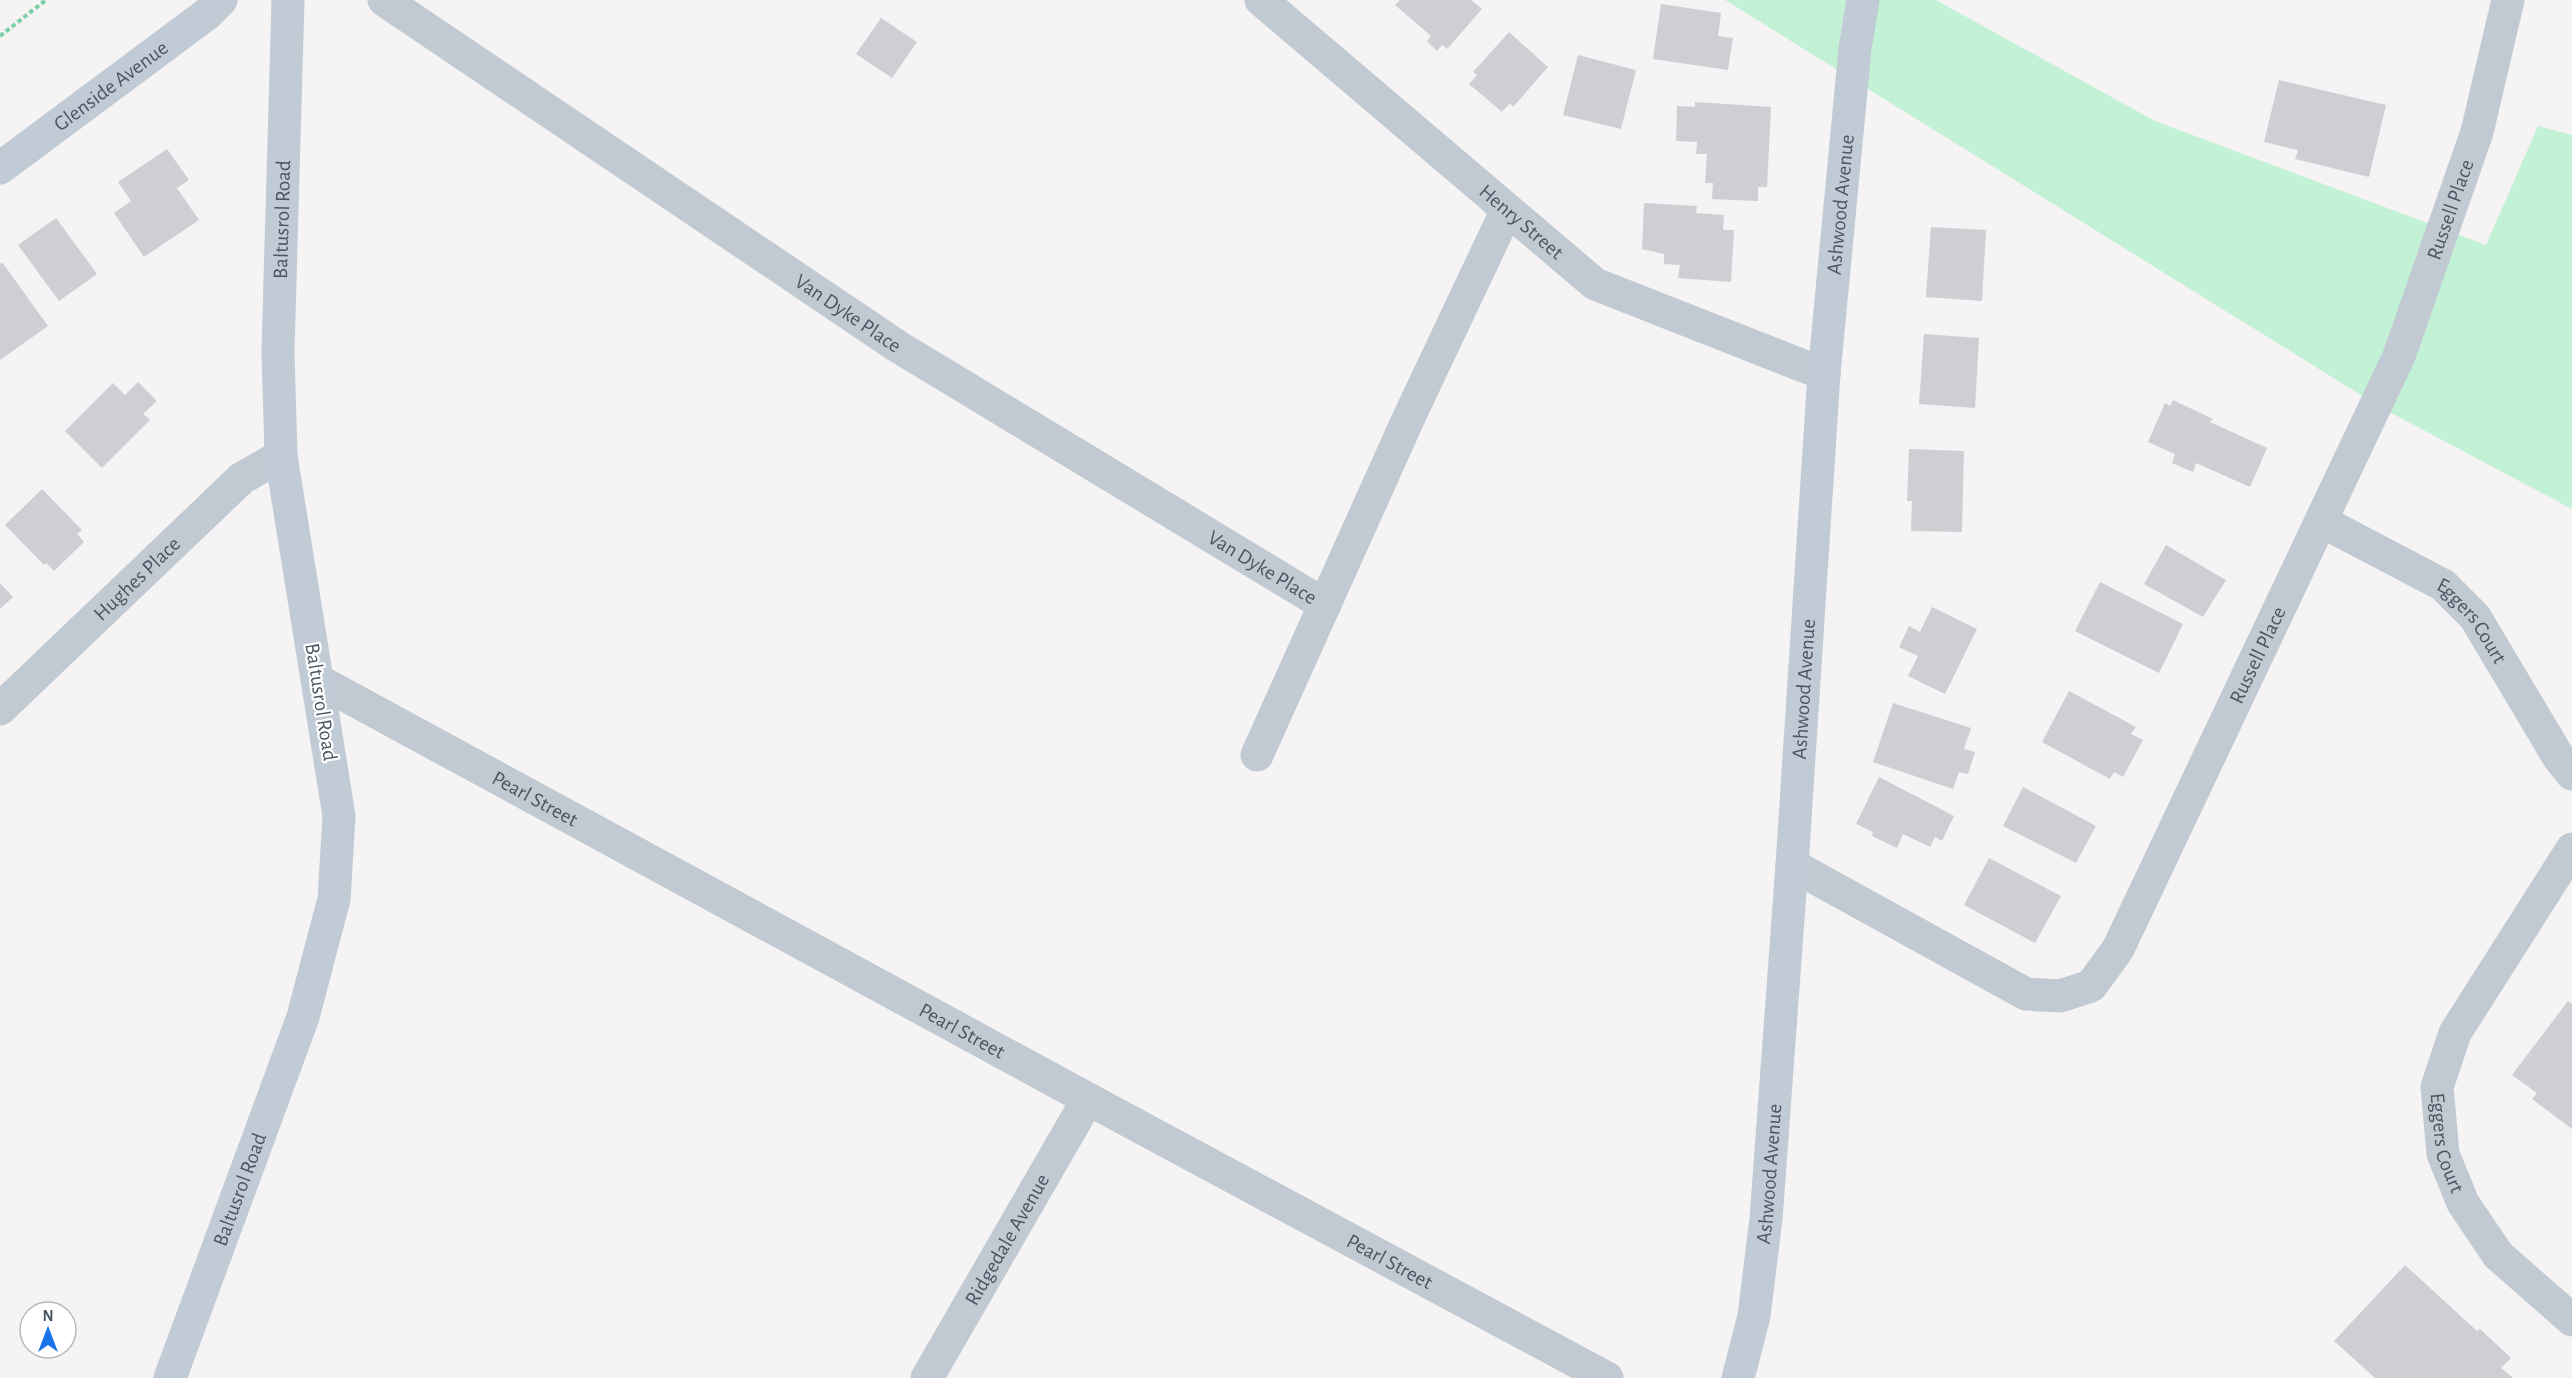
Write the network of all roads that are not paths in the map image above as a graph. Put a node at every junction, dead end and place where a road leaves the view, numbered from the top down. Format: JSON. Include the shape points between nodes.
{"nodes":[{"id":1,"x":221,"y":0,"type":"edge"},
{"id":2,"x":288,"y":0,"type":"edge"},
{"id":3,"x":384,"y":0,"type":"edge"},
{"id":4,"x":1261,"y":0,"type":"edge"},
{"id":5,"x":1863,"y":0,"type":"edge"},
{"id":6,"x":2508,"y":0,"type":"edge"},
{"id":7,"x":0,"y":168,"type":"edge"},
{"id":8,"x":1507,"y":210,"type":"junction"},
{"id":9,"x":1824,"y":374,"type":"junction"},
{"id":10,"x":281,"y":456,"type":"junction"},
{"id":11,"x":2321,"y":521,"type":"junction"},
{"id":12,"x":1324,"y":605,"type":"junction"},
{"id":13,"x":319,"y":681,"type":"junction"},
{"id":14,"x":0,"y":709,"type":"edge"},
{"id":15,"x":1257,"y":755,"type":"dead end"},
{"id":16,"x":2572,"y":774,"type":"edge"},
{"id":17,"x":2572,"y":849,"type":"edge"},
{"id":18,"x":1792,"y":865,"type":"junction"},
{"id":19,"x":1088,"y":1100,"type":"junction"},
{"id":20,"x":2572,"y":1320,"type":"edge"},
{"id":21,"x":170,"y":1378,"type":"edge"},
{"id":22,"x":927,"y":1378,"type":"edge"},
{"id":23,"x":1607,"y":1378,"type":"edge"},
{"id":24,"x":1738,"y":1378,"type":"edge"}],
"edges":[{"from":1,"to":7,"type":"main road","name":"Glenside Avenue"},
{"from":2,"to":10,"type":"main road","name":"Baltusrol Road","via":[[278,351]]},
{"from":3,"to":12,"type":"street","name":"Van Dyke Place","via":[[897,346]]},
{"from":4,"to":8,"type":"street","name":"Henry Street"},
{"from":5,"to":9,"type":"main road","name":"Ashwood Avenue"},
{"from":6,"to":11,"type":"street","name":"Russell Place","via":[[2477,132],[2399,356]]},
{"from":8,"to":9,"type":"street","name":"Henry Street","via":[[1595,285]]},
{"from":8,"to":12,"type":"street","name":"Van Dyke Place"},
{"from":9,"to":18,"type":"main road","name":"Ashwood Avenue"},
{"from":10,"to":13,"type":"main road","name":"Baltusrol Road"},
{"from":10,"to":14,"type":"street","name":"Hughes Place","via":[[242,478]]},
{"from":11,"to":16,"type":"street","name":"Eggers Court","via":[[2443,585],[2475,617]]},
{"from":11,"to":18,"type":"street","name":"Russell Place","via":[[2118,949],[2091,986],[2060,996],[2026,993]]},
{"from":12,"to":15,"type":"street","name":"Van Dyke Place"},
{"from":13,"to":19,"type":"street","name":"Pearl Street"},
{"from":13,"to":21,"type":"main road","name":"Baltusrol Road","via":[[339,816],[334,899],[303,1017]]},
{"from":17,"to":20,"type":"street","name":"Eggers Court","via":[[2455,1033],[2437,1087],[2443,1154],[2463,1203],[2498,1255]]},
{"from":18,"to":24,"type":"main road","name":"Ashwood Avenue","via":[[1766,1219],[1754,1316]]},
{"from":19,"to":22,"type":"street","name":"Ridgedale Avenue"},
{"from":19,"to":23,"type":"street","name":"Pearl Street"}]}
